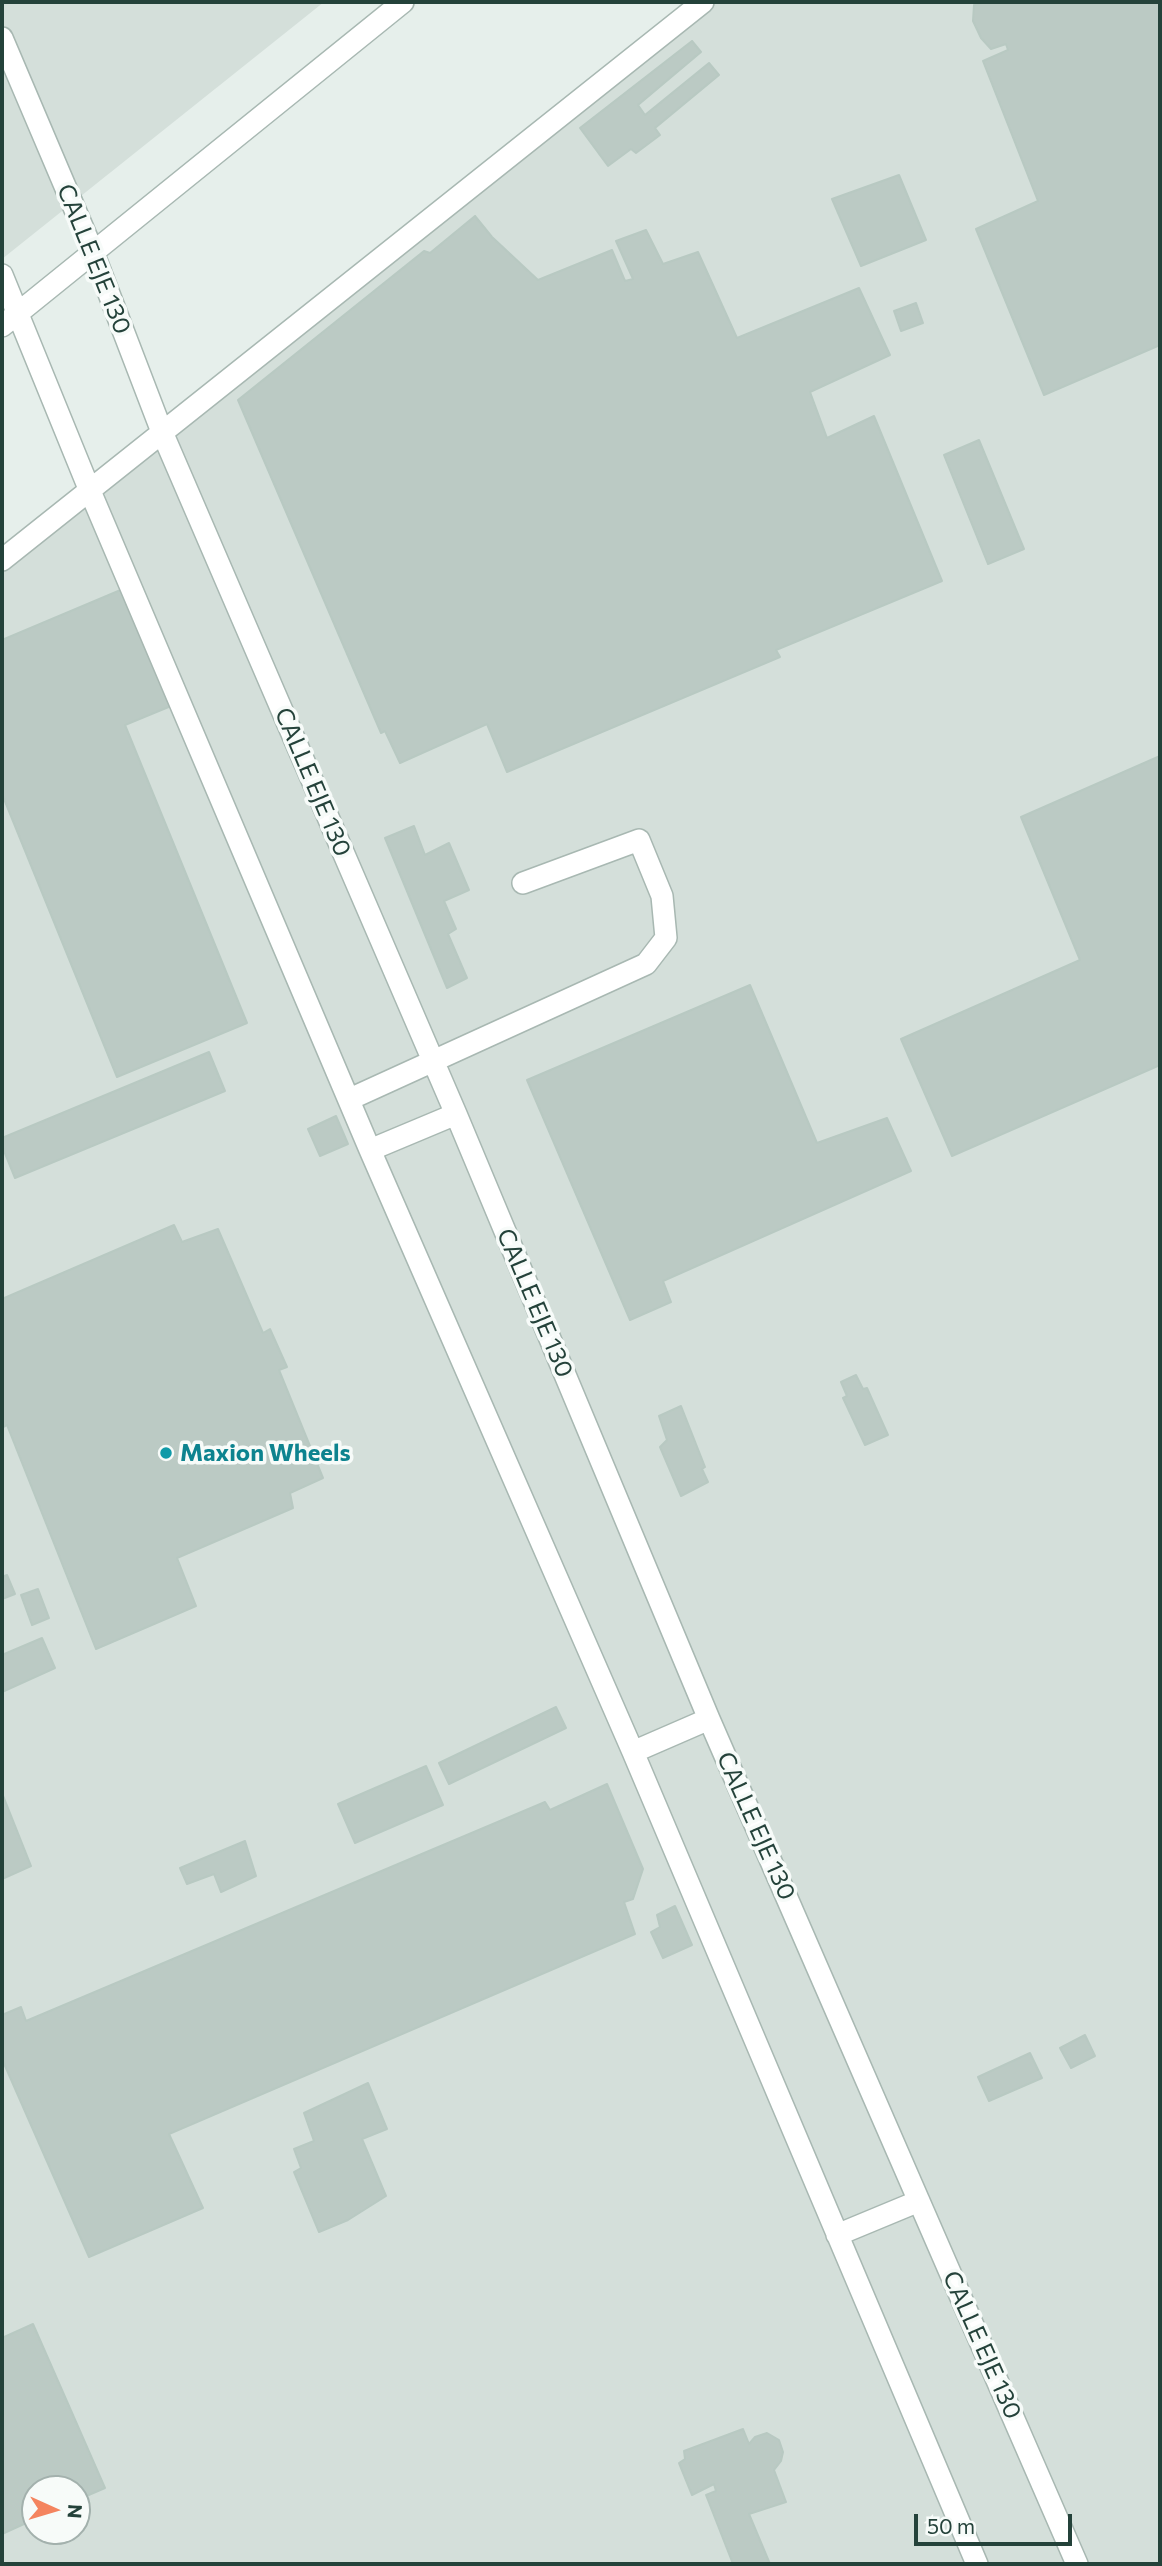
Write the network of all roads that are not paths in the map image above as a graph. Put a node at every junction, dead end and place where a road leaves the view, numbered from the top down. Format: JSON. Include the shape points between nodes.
{"nodes":[{"id":1,"x":403,"y":2,"type":"edge"},
{"id":2,"x":702,"y":2,"type":"edge"},
{"id":3,"x":2,"y":38,"type":"edge"},
{"id":4,"x":93,"y":252,"type":"junction"},
{"id":5,"x":2,"y":275,"type":"edge"},
{"id":6,"x":10,"y":320,"type":"edge"},
{"id":7,"x":163,"y":432,"type":"junction"},
{"id":8,"x":90,"y":491,"type":"junction"},
{"id":9,"x":2,"y":560,"type":"edge"},
{"id":10,"x":523,"y":883,"type":"dead end"},
{"id":11,"x":433,"y":1062,"type":"junction"},
{"id":12,"x":350,"y":1099,"type":"junction"},
{"id":13,"x":456,"y":1114,"type":"junction"},
{"id":14,"x":370,"y":1150,"type":"junction"},
{"id":15,"x":709,"y":1718,"type":"junction"},
{"id":16,"x":633,"y":1752,"type":"junction"},
{"id":17,"x":919,"y":2201,"type":"junction"},
{"id":18,"x":837,"y":2235,"type":"junction"},
{"id":19,"x":977,"y":2564,"type":"edge"},
{"id":20,"x":1077,"y":2564,"type":"edge"}],
"edges":[{"from":1,"to":4,"type":"street"},
{"from":2,"to":7,"type":"street"},
{"from":3,"to":4,"type":"street","name":"CALLE EJE 130"},
{"from":4,"to":6,"type":"street"},
{"from":4,"to":7,"type":"street","name":"CALLE EJE 130"},
{"from":5,"to":6,"type":"street"},
{"from":6,"to":8,"type":"street"},
{"from":7,"to":8,"type":"street"},
{"from":7,"to":11,"type":"street","name":"CALLE EJE 130"},
{"from":8,"to":9,"type":"street"},
{"from":8,"to":12,"type":"street"},
{"from":10,"to":11,"type":"street","via":[[639,840],[662,896],[666,938],[646,964]]},
{"from":11,"to":12,"type":"street"},
{"from":11,"to":13,"type":"street","name":"CALLE EJE 130"},
{"from":12,"to":14,"type":"street"},
{"from":13,"to":14,"type":"street"},
{"from":13,"to":15,"type":"street","name":"CALLE EJE 130"},
{"from":14,"to":16,"type":"street"},
{"from":15,"to":16,"type":"street"},
{"from":15,"to":17,"type":"street","name":"CALLE EJE 130"},
{"from":16,"to":18,"type":"street"},
{"from":17,"to":18,"type":"street"},
{"from":17,"to":20,"type":"street","name":"CALLE EJE 130"},
{"from":18,"to":19,"type":"street"}]}
